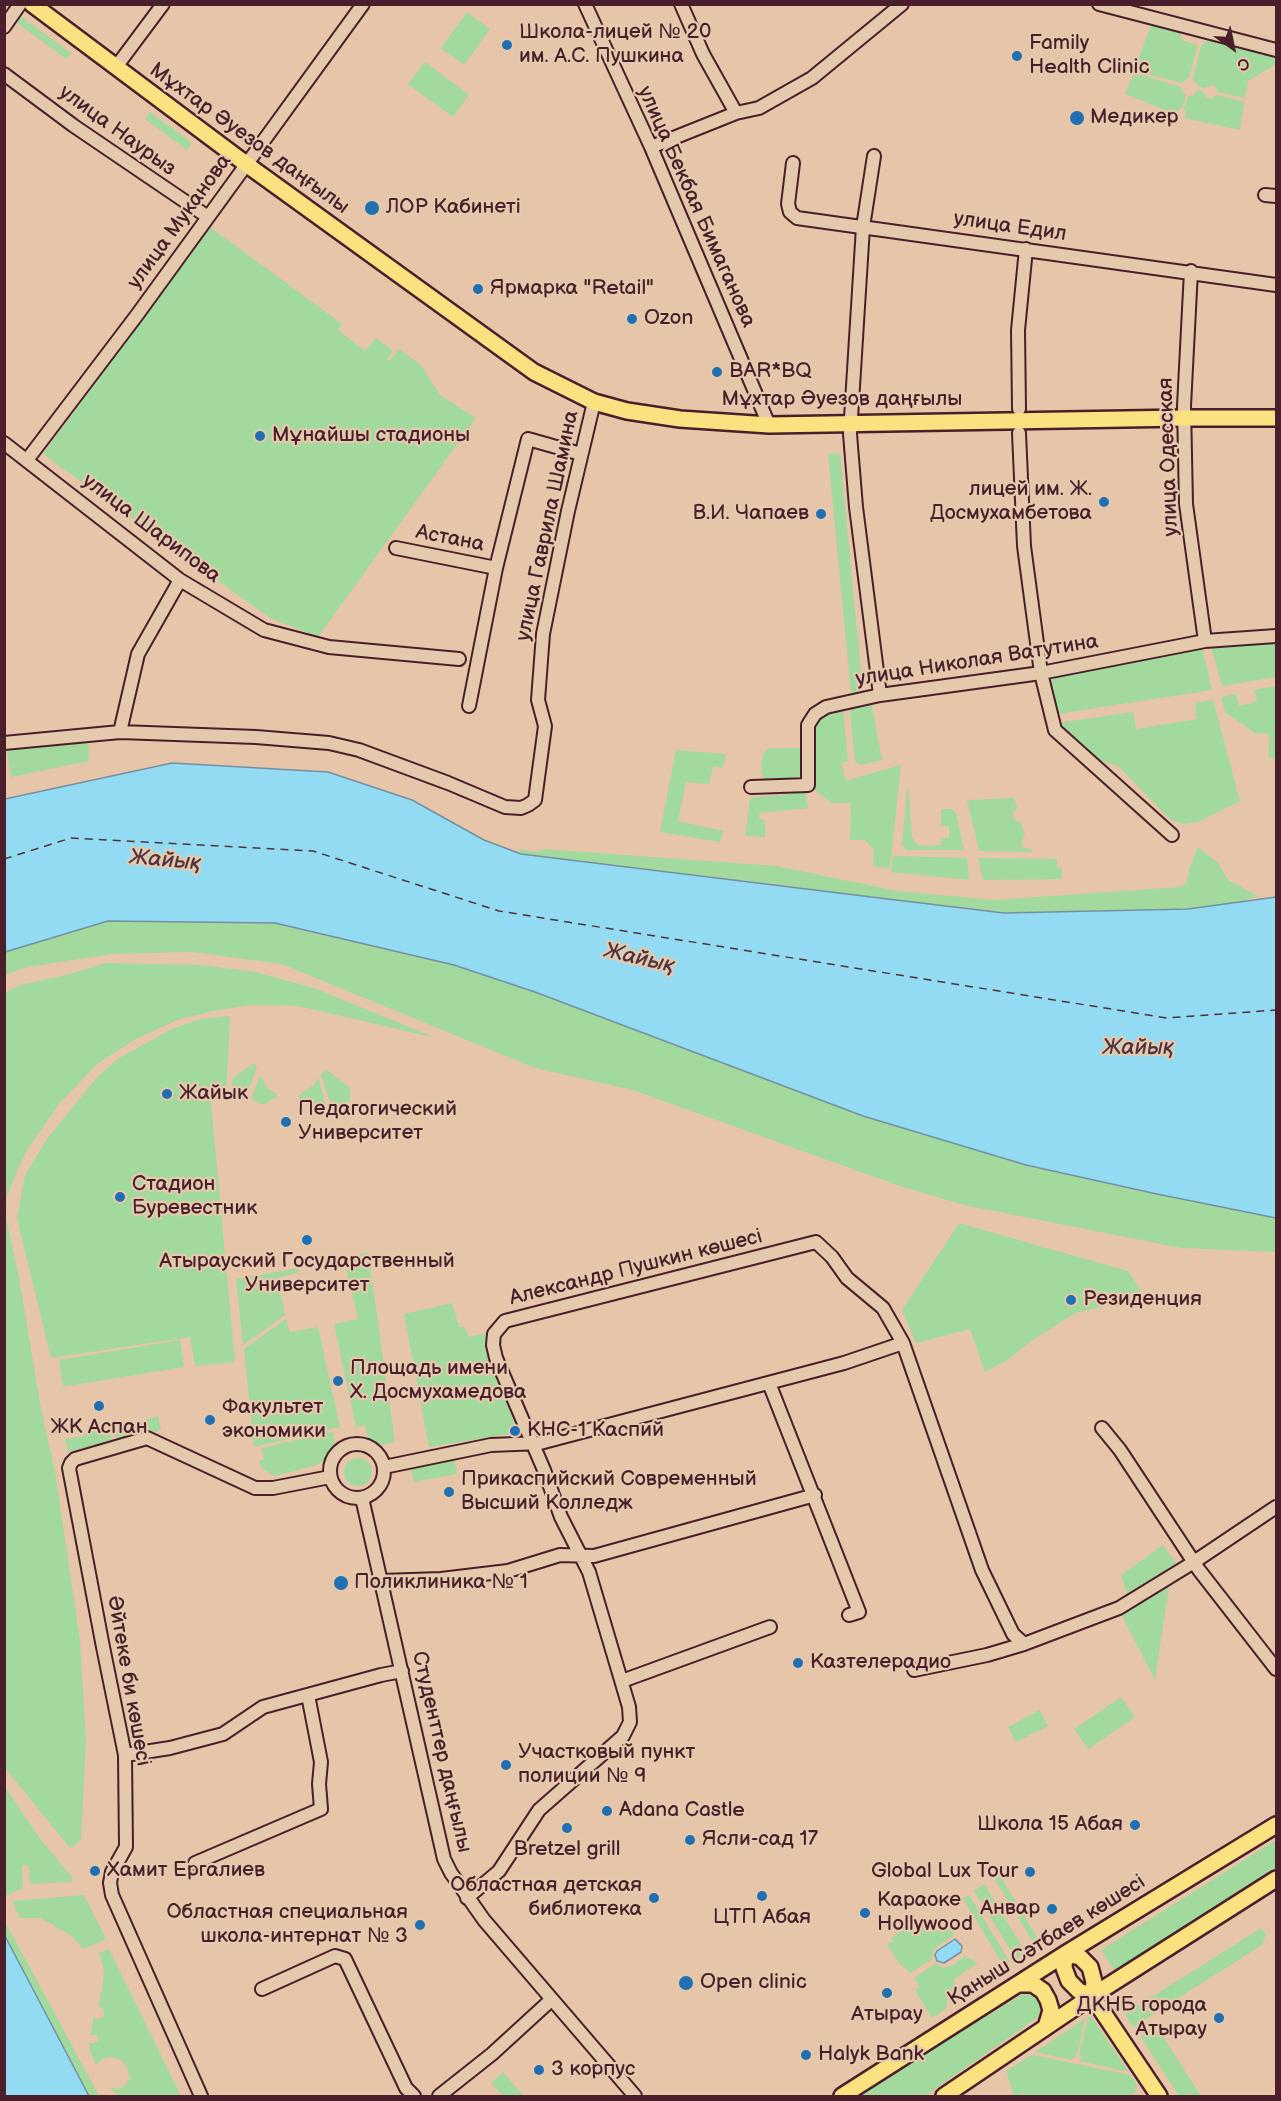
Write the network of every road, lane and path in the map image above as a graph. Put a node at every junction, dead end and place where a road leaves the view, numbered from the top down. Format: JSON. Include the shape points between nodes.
{"nodes":[{"id":1,"x":20,"y":4,"type":"edge"},
{"id":2,"x":33,"y":4,"type":"edge"},
{"id":3,"x":163,"y":4,"type":"edge"},
{"id":4,"x":363,"y":4,"type":"edge"},
{"id":5,"x":585,"y":4,"type":"edge"},
{"id":6,"x":681,"y":4,"type":"edge"},
{"id":7,"x":902,"y":4,"type":"edge"},
{"id":8,"x":1098,"y":4,"type":"edge"},
{"id":9,"x":4,"y":27,"type":"edge"},
{"id":10,"x":1276,"y":50,"type":"edge"},
{"id":11,"x":116,"y":68,"type":"junction"},
{"id":12,"x":4,"y":74,"type":"edge"},
{"id":13,"x":736,"y":113,"type":"junction"},
{"id":14,"x":651,"y":147,"type":"junction"},
{"id":15,"x":874,"y":156,"type":"dead end"},
{"id":16,"x":793,"y":163,"type":"dead end"},
{"id":17,"x":246,"y":164,"type":"junction"},
{"id":18,"x":208,"y":217,"type":"junction"},
{"id":19,"x":863,"y":227,"type":"junction"},
{"id":20,"x":1026,"y":249,"type":"junction"},
{"id":21,"x":1191,"y":271,"type":"junction"},
{"id":22,"x":1276,"y":285,"type":"edge"},
{"id":23,"x":594,"y":402,"type":"junction"},
{"id":24,"x":1019,"y":409,"type":"dead end"},
{"id":25,"x":1184,"y":418,"type":"junction"},
{"id":26,"x":1276,"y":418,"type":"edge"},
{"id":27,"x":851,"y":423,"type":"junction"},
{"id":28,"x":769,"y":425,"type":"junction"},
{"id":29,"x":1019,"y":433,"type":"dead end"},
{"id":30,"x":4,"y":443,"type":"edge"},
{"id":31,"x":581,"y":454,"type":"junction"},
{"id":32,"x":27,"y":460,"type":"junction"},
{"id":33,"x":396,"y":548,"type":"dead end"},
{"id":34,"x":496,"y":568,"type":"junction"},
{"id":35,"x":180,"y":580,"type":"junction"},
{"id":36,"x":1276,"y":636,"type":"edge"},
{"id":37,"x":1205,"y":642,"type":"junction"},
{"id":38,"x":459,"y":659,"type":"dead end"},
{"id":39,"x":1041,"y":673,"type":"junction"},
{"id":40,"x":880,"y":695,"type":"junction"},
{"id":41,"x":469,"y":706,"type":"dead end"},
{"id":42,"x":120,"y":732,"type":"junction"},
{"id":43,"x":4,"y":743,"type":"edge"},
{"id":44,"x":751,"y":788,"type":"dead end"},
{"id":45,"x":1172,"y":835,"type":"dead end"},
{"id":46,"x":903,"y":1343,"type":"junction"},
{"id":47,"x":769,"y":1383,"type":"junction"},
{"id":48,"x":1102,"y":1428,"type":"dead end"},
{"id":49,"x":532,"y":1443,"type":"junction"},
{"id":50,"x":384,"y":1467,"type":"junction"},
{"id":51,"x":330,"y":1477,"type":"junction"},
{"id":52,"x":815,"y":1495,"type":"junction"},
{"id":53,"x":362,"y":1498,"type":"junction"},
{"id":54,"x":1276,"y":1507,"type":"edge"},
{"id":55,"x":582,"y":1556,"type":"junction"},
{"id":56,"x":1194,"y":1562,"type":"junction"},
{"id":57,"x":381,"y":1581,"type":"junction"},
{"id":58,"x":849,"y":1615,"type":"dead end"},
{"id":59,"x":770,"y":1627,"type":"dead end"},
{"id":60,"x":1024,"y":1644,"type":"junction"},
{"id":61,"x":1276,"y":1669,"type":"edge"},
{"id":62,"x":914,"y":1670,"type":"dead end"},
{"id":63,"x":402,"y":1671,"type":"junction"},
{"id":64,"x":622,"y":1681,"type":"junction"},
{"id":65,"x":308,"y":1695,"type":"junction"},
{"id":66,"x":125,"y":1755,"type":"junction"},
{"id":67,"x":1276,"y":1824,"type":"edge"},
{"id":68,"x":195,"y":1863,"type":"dead end"},
{"id":69,"x":1276,"y":1879,"type":"edge"},
{"id":70,"x":467,"y":1898,"type":"junction"},
{"id":71,"x":1065,"y":1954,"type":"junction"},
{"id":72,"x":1018,"y":1984,"type":"junction"},
{"id":73,"x":262,"y":1989,"type":"dead end"},
{"id":74,"x":1092,"y":1996,"type":"junction"},
{"id":75,"x":551,"y":2000,"type":"junction"},
{"id":76,"x":1046,"y":2027,"type":"junction"},
{"id":77,"x":201,"y":2097,"type":"edge"},
{"id":78,"x":414,"y":2097,"type":"edge"},
{"id":79,"x":439,"y":2097,"type":"edge"},
{"id":80,"x":635,"y":2097,"type":"edge"},
{"id":81,"x":842,"y":2097,"type":"edge"},
{"id":82,"x":944,"y":2097,"type":"edge"},
{"id":83,"x":1159,"y":2097,"type":"edge"}],
"edges":[{"from":1,"to":9,"type":"street"},
{"from":2,"to":11,"type":"main road","name":"Мұхтар Әуезов даңғылы"},
{"from":3,"to":11,"type":"street"},
{"from":4,"to":17,"type":"street","name":"улица Муканова"},
{"from":5,"to":14,"type":"street","name":"улица Бекбая Бимаганова"},
{"from":6,"to":13,"type":"street"},
{"from":7,"to":13,"type":"street","via":[[812,78],[759,108]]},
{"from":8,"to":10,"type":"street"},
{"from":11,"to":17,"type":"main road","name":"Мұхтар Әуезов даңғылы"},
{"from":12,"to":18,"type":"street","name":"улица Наурыз"},
{"from":13,"to":14,"type":"street"},
{"from":14,"to":28,"type":"street","name":"улица Бекбая Бимаганова"},
{"from":15,"to":19,"type":"street"},
{"from":16,"to":19,"type":"street","name":"улица Едил","via":[[790,212],[797,218]]},
{"from":17,"to":18,"type":"street","name":"улица Муканова"},
{"from":17,"to":23,"type":"main road","name":"Мұхтар Әуезов даңғылы","via":[[534,372]]},
{"from":18,"to":32,"type":"street","name":"улица Муканова"},
{"from":19,"to":20,"type":"street","name":"улица Едил"},
{"from":19,"to":27,"type":"street"},
{"from":20,"to":21,"type":"street","name":"улица Едил"},
{"from":20,"to":24,"type":"street","via":[[1018,330]]},
{"from":21,"to":22,"type":"street","name":"улица Едил"},
{"from":21,"to":25,"type":"street","name":"улица Одесская"},
{"from":23,"to":28,"type":"main road","name":"Мұхтар Әуезов даңғылы","via":[[680,419]]},
{"from":23,"to":31,"type":"street","name":"улица Гаврила Шамина"},
{"from":25,"to":26,"type":"main road","name":"Мұхтар Әуезов даңғылы"},
{"from":25,"to":27,"type":"main road","name":"Мұхтар Әуезов даңғылы"},
{"from":25,"to":37,"type":"street","name":"улица Одесская","via":[[1186,504]]},
{"from":27,"to":28,"type":"main road","name":"Мұхтар Әуезов даңғылы"},
{"from":27,"to":40,"type":"street","via":[[856,507]]},
{"from":29,"to":39,"type":"street","via":[[1024,546]]},
{"from":30,"to":32,"type":"street","name":"улица Шарипова"},
{"from":31,"to":34,"type":"street","via":[[528,440]]},
{"from":31,"to":42,"type":"street","name":"улица Гаврила Шамина","via":[[543,634],[538,700],[545,726],[535,800],[521,808],[505,807],[345,746],[256,737]]},
{"from":32,"to":35,"type":"street","name":"улица Шарипова"},
{"from":33,"to":34,"type":"street","name":"Астана"},
{"from":34,"to":41,"type":"street"},
{"from":35,"to":38,"type":"street","name":"улица Шарипова","via":[[264,630],[329,647]]},
{"from":35,"to":42,"type":"street","via":[[138,654]]},
{"from":36,"to":37,"type":"street","name":"улица Николая Ватутина"},
{"from":37,"to":39,"type":"street","name":"улица Николая Ватутина"},
{"from":39,"to":40,"type":"street","name":"улица Николая Ватутина"},
{"from":39,"to":45,"type":"street","via":[[1055,730]]},
{"from":40,"to":44,"type":"street","name":"улица Николая Ватутина","via":[[825,707],[815,714],[808,725],[808,785]]},
{"from":42,"to":43,"type":"street"},
{"from":46,"to":47,"type":"street"},
{"from":46,"to":49,"type":"street","name":"Александр Пушкин көшесі","via":[[883,1308],[847,1278],[816,1242],[505,1321],[494,1334],[493,1345]]},
{"from":46,"to":60,"type":"street","via":[[982,1570],[1013,1634]]},
{"from":47,"to":49,"type":"street"},
{"from":47,"to":52,"type":"street"},
{"from":48,"to":56,"type":"street"},
{"from":49,"to":50,"type":"street","via":[[491,1445]]},
{"from":49,"to":55,"type":"street","via":[[561,1517]]},
{"from":50,"to":51,"type":"street","via":[[372,1449],[355,1445],[346,1447],[333,1459]]},
{"from":50,"to":53,"type":"street","via":[[382,1482]]},
{"from":51,"to":53,"type":"street","via":[[342,1494]]},
{"from":51,"to":66,"type":"street","name":"Әйтеке би көшесі","via":[[255,1488],[147,1438],[71,1463]]},
{"from":52,"to":55,"type":"street","via":[[605,1554]]},
{"from":52,"to":58,"type":"street","via":[[860,1612]]},
{"from":53,"to":57,"type":"street","name":"Студенттер даңғылы"},
{"from":54,"to":56,"type":"street"},
{"from":55,"to":57,"type":"street","via":[[560,1555],[499,1572]]},
{"from":55,"to":64,"type":"street"},
{"from":56,"to":60,"type":"street","via":[[1119,1608]]},
{"from":56,"to":61,"type":"street"},
{"from":57,"to":63,"type":"street","name":"Студенттер даңғылы"},
{"from":59,"to":64,"type":"street"},
{"from":60,"to":62,"type":"street"},
{"from":63,"to":65,"type":"street"},
{"from":63,"to":70,"type":"street","name":"Студенттер даңғылы","via":[[439,1843]]},
{"from":64,"to":70,"type":"street","via":[[630,1722],[623,1736],[539,1810],[499,1871]]},
{"from":65,"to":66,"type":"street","via":[[263,1707],[223,1734]]},
{"from":65,"to":68,"type":"street","via":[[321,1762],[321,1809]]},
{"from":66,"to":77,"type":"street","name":"Әйтеке би көшесі","via":[[126,1847],[112,1872],[112,1895]]},
{"from":67,"to":71,"type":"main road","name":"Қаныш Сәтбаев көшесі"},
{"from":69,"to":74,"type":"main road"},
{"from":70,"to":75,"type":"street","name":"Студенттер даңғылы"},
{"from":71,"to":72,"type":"main road","name":"Қаныш Сәтбаев көшесі"},
{"from":71,"to":74,"type":"main road","via":[[1064,1968],[1069,1981]]},
{"from":71,"to":74,"type":"main road","via":[[1080,1957],[1090,1967]]},
{"from":72,"to":76,"type":"main road","via":[[1034,1984],[1043,1991],[1051,2010]]},
{"from":72,"to":81,"type":"main road","name":"Қаныш Сәтбаев көшесі"},
{"from":73,"to":78,"type":"street","via":[[336,1956],[345,1959],[406,2088]]},
{"from":74,"to":76,"type":"main road"},
{"from":74,"to":83,"type":"main road"},
{"from":75,"to":79,"type":"street"},
{"from":75,"to":80,"type":"street","name":"Студенттер даңғылы"},
{"from":76,"to":82,"type":"main road"}]}
